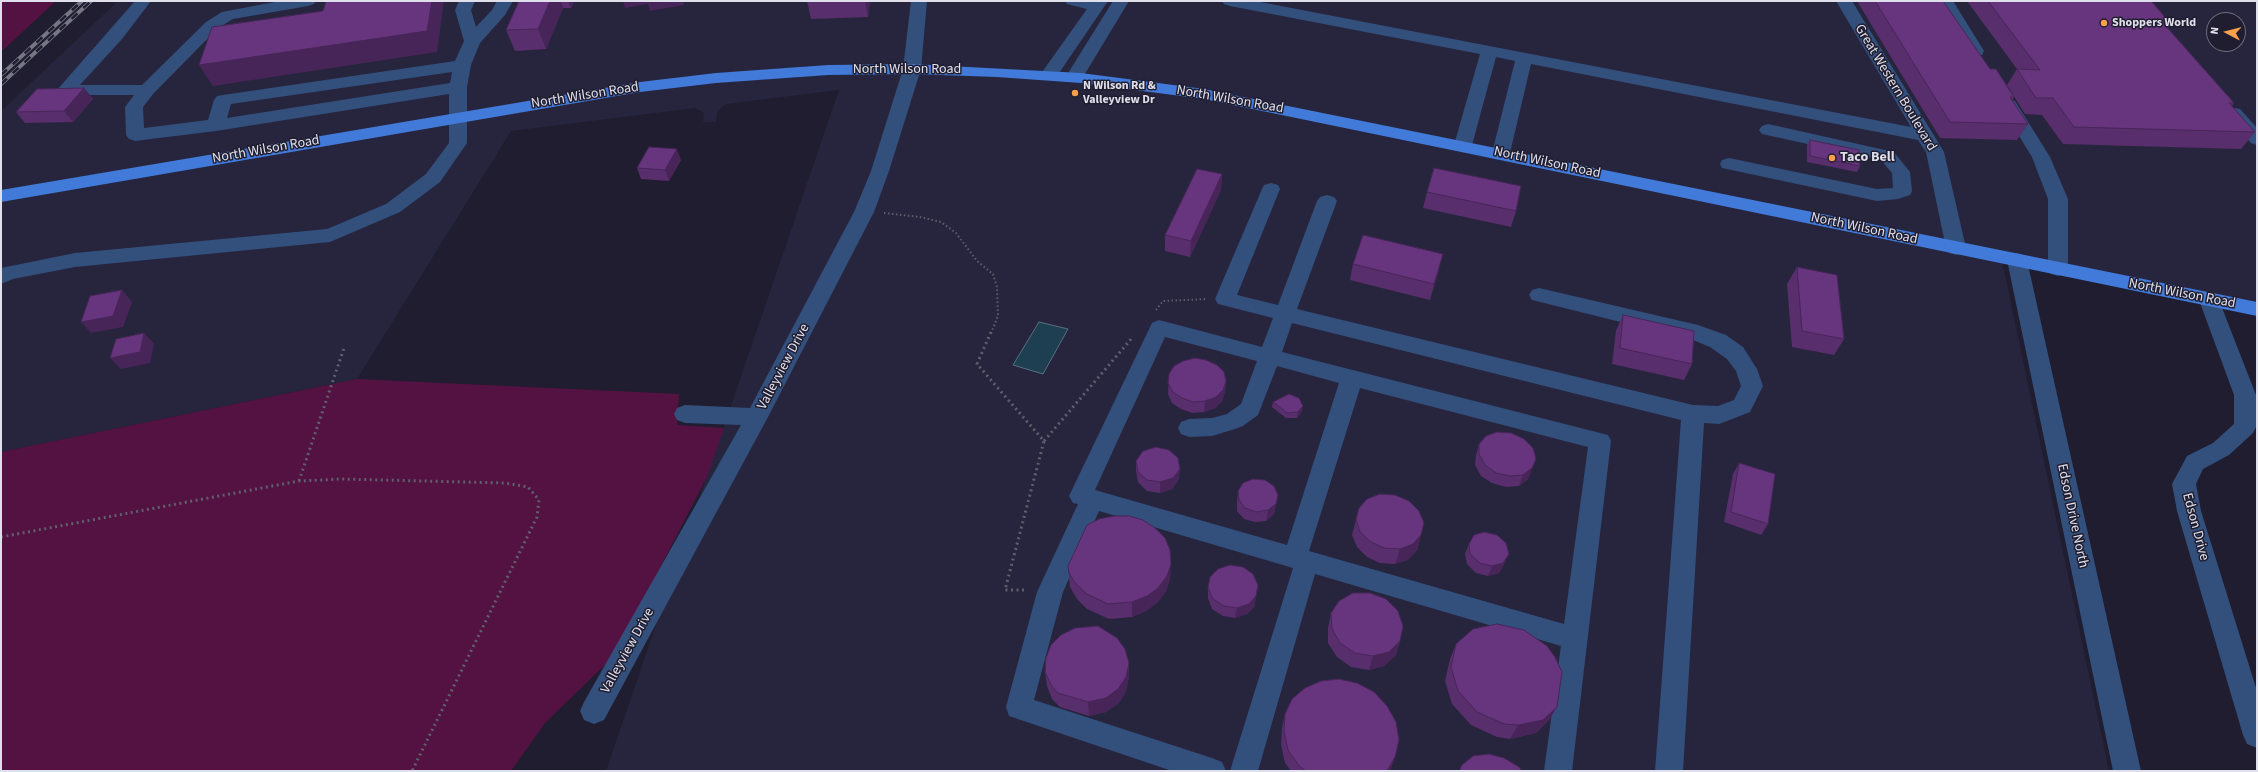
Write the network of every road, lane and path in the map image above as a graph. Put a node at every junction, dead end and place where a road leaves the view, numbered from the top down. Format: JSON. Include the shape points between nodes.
{"nodes":[{"id":1,"x":143,"y":1,"type":"edge"},
{"id":2,"x":308,"y":1,"type":"edge"},
{"id":3,"x":467,"y":1,"type":"edge"},
{"id":4,"x":505,"y":1,"type":"edge"},
{"id":5,"x":919,"y":1,"type":"edge"},
{"id":6,"x":1073,"y":1,"type":"edge"},
{"id":7,"x":1121,"y":1,"type":"edge"},
{"id":8,"x":1230,"y":1,"type":"edge"},
{"id":9,"x":1844,"y":1,"type":"edge"},
{"id":10,"x":1945,"y":1,"type":"edge"},
{"id":11,"x":1098,"y":3,"type":"edge"},
{"id":12,"x":472,"y":40,"type":"junction"},
{"id":13,"x":1489,"y":51,"type":"junction"},
{"id":14,"x":1524,"y":58,"type":"junction"},
{"id":15,"x":462,"y":65,"type":"junction"},
{"id":16,"x":912,"y":69,"type":"junction"},
{"id":17,"x":1987,"y":69,"type":"edge"},
{"id":18,"x":1049,"y":75,"type":"junction"},
{"id":19,"x":1074,"y":78,"type":"junction"},
{"id":20,"x":458,"y":87,"type":"junction"},
{"id":21,"x":1999,"y":89,"type":"edge"},
{"id":22,"x":146,"y":90,"type":"junction"},
{"id":23,"x":2223,"y":100,"type":"edge"},
{"id":24,"x":459,"y":117,"type":"junction"},
{"id":25,"x":216,"y":126,"type":"junction"},
{"id":26,"x":1768,"y":130,"type":"dead end"},
{"id":27,"x":1924,"y":135,"type":"junction"},
{"id":28,"x":2257,"y":139,"type":"edge"},
{"id":29,"x":1463,"y":146,"type":"junction"},
{"id":30,"x":1501,"y":153,"type":"junction"},
{"id":31,"x":1729,"y":164,"type":"dead end"},
{"id":32,"x":1271,"y":190,"type":"dead end"},
{"id":33,"x":1,"y":196,"type":"edge"},
{"id":34,"x":1327,"y":201,"type":"dead end"},
{"id":35,"x":864,"y":212,"type":"junction"},
{"id":36,"x":1956,"y":248,"type":"junction"},
{"id":37,"x":2017,"y":260,"type":"junction"},
{"id":38,"x":2058,"y":269,"type":"junction"},
{"id":39,"x":1,"y":277,"type":"edge"},
{"id":40,"x":1539,"y":296,"type":"dead end"},
{"id":41,"x":2209,"y":300,"type":"junction"},
{"id":42,"x":2257,"y":309,"type":"edge"},
{"id":43,"x":1285,"y":314,"type":"junction"},
{"id":44,"x":344,"y":348,"type":"dead end"},
{"id":45,"x":1269,"y":357,"type":"junction"},
{"id":46,"x":1352,"y":378,"type":"junction"},
{"id":47,"x":685,"y":414,"type":"dead end"},
{"id":48,"x":1693,"y":414,"type":"junction"},
{"id":49,"x":757,"y":417,"type":"junction"},
{"id":50,"x":1189,"y":428,"type":"dead end"},
{"id":51,"x":299,"y":481,"type":"junction"},
{"id":52,"x":1092,"y":499,"type":"junction"},
{"id":53,"x":1,"y":537,"type":"edge"},
{"id":54,"x":1301,"y":560,"type":"junction"},
{"id":55,"x":1050,"y":592,"type":"junction"},
{"id":56,"x":1574,"y":639,"type":"junction"},
{"id":57,"x":594,"y":711,"type":"dead end"},
{"id":58,"x":2257,"y":735,"type":"edge"},
{"id":59,"x":412,"y":771,"type":"edge"},
{"id":60,"x":1212,"y":771,"type":"edge"},
{"id":61,"x":1244,"y":771,"type":"edge"},
{"id":62,"x":1558,"y":771,"type":"edge"},
{"id":63,"x":1669,"y":771,"type":"edge"},
{"id":64,"x":2127,"y":771,"type":"edge"}],
"edges":[{"from":1,"to":22,"type":"street","via":[[66,90]]},
{"from":2,"to":22,"type":"street","via":[[228,15],[212,25]]},
{"from":3,"to":12,"type":"street","via":[[463,10]]},
{"from":4,"to":12,"type":"street","via":[[499,12]]},
{"from":5,"to":16,"type":"street","name":"Valleyview Drive"},
{"from":6,"to":11,"type":"street"},
{"from":7,"to":19,"type":"street"},
{"from":8,"to":13,"type":"street"},
{"from":9,"to":27,"type":"street","name":"Great Western Boulevard"},
{"from":10,"to":17,"type":"street"},
{"from":11,"to":18,"type":"street"},
{"from":12,"to":15,"type":"street"},
{"from":13,"to":14,"type":"street"},
{"from":13,"to":29,"type":"street"},
{"from":14,"to":27,"type":"street"},
{"from":14,"to":30,"type":"street"},
{"from":15,"to":20,"type":"street"},
{"from":15,"to":25,"type":"street","via":[[223,100]]},
{"from":16,"to":18,"type":"main road","name":"North Wilson Road"},
{"from":16,"to":24,"type":"main road","name":"North Wilson Road","via":[[828,70],[716,78],[632,88]]},
{"from":16,"to":35,"type":"street","name":"Valleyview Drive","via":[[880,171]]},
{"from":18,"to":19,"type":"main road","name":"North Wilson Road"},
{"from":19,"to":29,"type":"main road","name":"North Wilson Road","via":[[1204,94]]},
{"from":20,"to":24,"type":"street"},
{"from":20,"to":25,"type":"street"},
{"from":21,"to":38,"type":"street","via":[[2041,157],[2058,200]]},
{"from":22,"to":25,"type":"street","via":[[134,107],[135,135]]},
{"from":23,"to":28,"type":"street"},
{"from":24,"to":33,"type":"main road","name":"North Wilson Road"},
{"from":24,"to":39,"type":"street","via":[[458,143],[433,178],[393,208],[330,235],[75,260],[7,273]]},
{"from":26,"to":31,"type":"street","via":[[1887,156],[1901,172],[1903,191],[1891,195],[1876,195]]},
{"from":27,"to":36,"type":"street","name":"Great Western Boulevard","via":[[1935,152]]},
{"from":29,"to":30,"type":"main road","name":"North Wilson Road"},
{"from":30,"to":36,"type":"main road","name":"North Wilson Road"},
{"from":32,"to":43,"type":"street","via":[[1225,299]]},
{"from":34,"to":43,"type":"street"},
{"from":35,"to":49,"type":"street","name":"Valleyview Drive"},
{"from":35,"to":55,"type":"path","via":[[920,217],[941,222],[956,233],[977,261],[993,274],[997,287],[998,316],[977,364],[1044,440],[1005,590]]},
{"from":36,"to":37,"type":"main road","name":"North Wilson Road"},
{"from":37,"to":38,"type":"main road","name":"North Wilson Road"},
{"from":37,"to":64,"type":"street","name":"Edson Drive North"},
{"from":38,"to":41,"type":"main road","name":"North Wilson Road"},
{"from":40,"to":48,"type":"street","via":[[1698,333],[1718,341],[1734,353],[1746,369],[1752,386],[1742,406],[1719,415]]},
{"from":41,"to":42,"type":"main road","name":"North Wilson Road"},
{"from":41,"to":58,"type":"street","name":"Edson Drive","via":[[2244,395],[2244,427],[2221,449],[2195,463],[2184,484],[2189,511]]},
{"from":43,"to":45,"type":"street"},
{"from":43,"to":48,"type":"street"},
{"from":44,"to":51,"type":"path"},
{"from":45,"to":46,"type":"street"},
{"from":45,"to":50,"type":"street","via":[[1250,409],[1235,420],[1212,427]]},
{"from":45,"to":52,"type":"street","via":[[1159,328],[1081,496]]},
{"from":46,"to":54,"type":"street"},
{"from":46,"to":56,"type":"street","via":[[1600,441]]},
{"from":47,"to":49,"type":"street"},
{"from":48,"to":63,"type":"street"},
{"from":49,"to":57,"type":"street","name":"Valleyview Drive"},
{"from":51,"to":53,"type":"path"},
{"from":51,"to":59,"type":"path","via":[[341,479],[504,483],[528,487],[538,500],[537,517]]},
{"from":52,"to":54,"type":"street"},
{"from":52,"to":55,"type":"street"},
{"from":54,"to":56,"type":"street"},
{"from":54,"to":61,"type":"street"},
{"from":55,"to":60,"type":"street","via":[[1019,707]]},
{"from":56,"to":62,"type":"street"}]}
